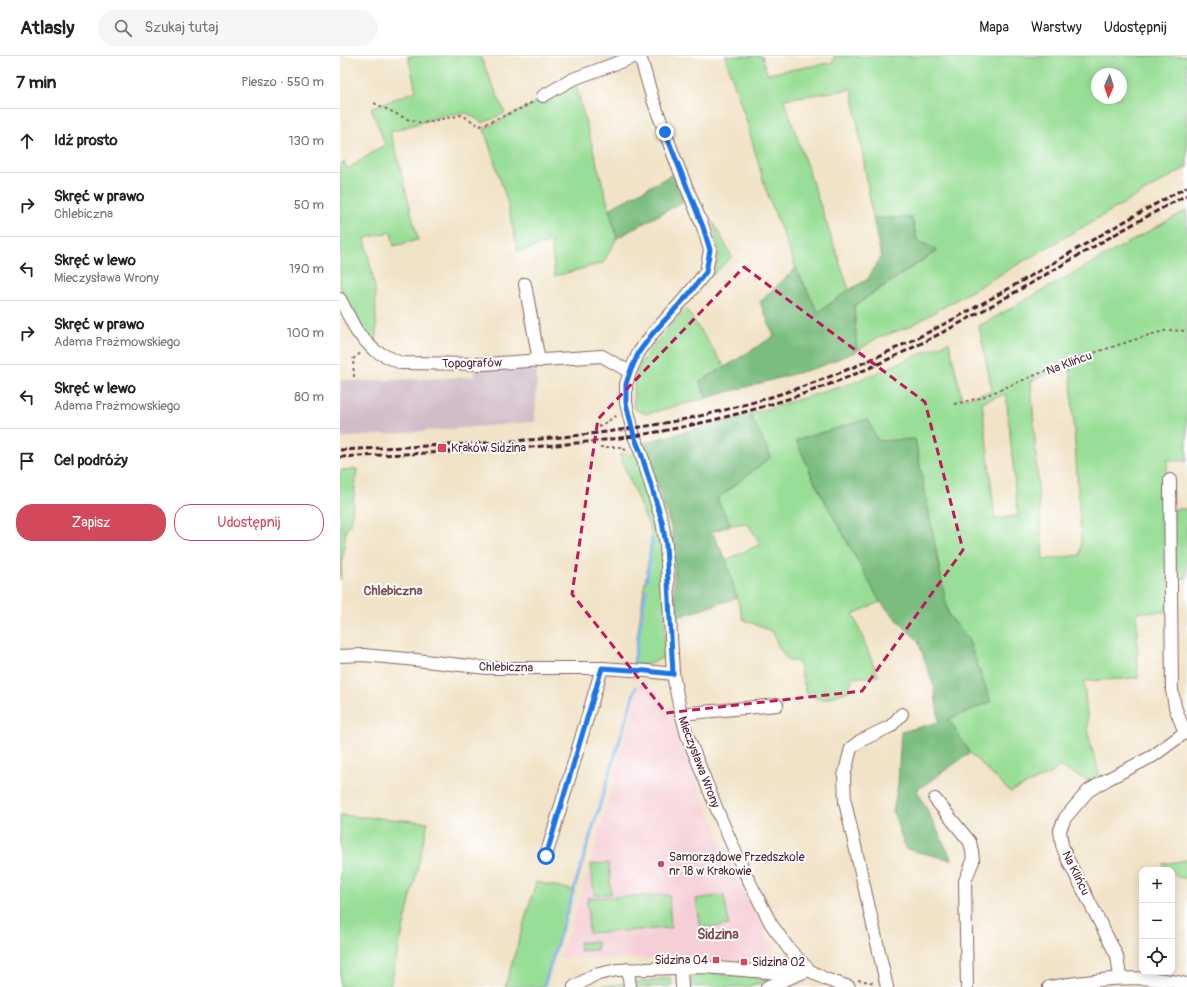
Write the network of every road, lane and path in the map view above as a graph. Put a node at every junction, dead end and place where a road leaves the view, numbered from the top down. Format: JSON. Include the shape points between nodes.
{"nodes":[{"id":1,"x":636,"y":56,"type":"edge"},
{"id":2,"x":640,"y":56,"type":"edge"},
{"id":3,"x":543,"y":96,"type":"joint"},
{"id":4,"x":374,"y":103,"type":"dead end"},
{"id":5,"x":525,"y":284,"type":"dead end"},
{"id":6,"x":340,"y":299,"type":"edge"},
{"id":7,"x":1187,"y":332,"type":"edge"},
{"id":8,"x":369,"y":345,"type":"junction"},
{"id":9,"x":539,"y":361,"type":"junction"},
{"id":10,"x":630,"y":372,"type":"junction"},
{"id":11,"x":354,"y":377,"type":"dead end"},
{"id":12,"x":954,"y":404,"type":"dead end"},
{"id":13,"x":628,"y":412,"type":"junction"},
{"id":14,"x":598,"y":426,"type":"dead end"},
{"id":15,"x":600,"y":447,"type":"dead end"},
{"id":16,"x":641,"y":453,"type":"junction"},
{"id":17,"x":1170,"y":480,"type":"dead end"},
{"id":18,"x":340,"y":656,"type":"edge"},
{"id":19,"x":602,"y":668,"type":"junction"},
{"id":20,"x":673,"y":674,"type":"junction"},
{"id":21,"x":777,"y":705,"type":"dead end"},
{"id":22,"x":681,"y":714,"type":"junction"},
{"id":23,"x":902,"y":714,"type":"dead end"},
{"id":24,"x":1186,"y":732,"type":"edge"},
{"id":25,"x":935,"y":799,"type":"dead end"},
{"id":26,"x":546,"y":856,"type":"dead end"},
{"id":27,"x":800,"y":961,"type":"junction"},
{"id":28,"x":681,"y":967,"type":"junction"},
{"id":29,"x":628,"y":969,"type":"junction"},
{"id":30,"x":809,"y":970,"type":"junction"},
{"id":31,"x":1120,"y":977,"type":"junction"},
{"id":32,"x":792,"y":978,"type":"edge"},
{"id":33,"x":853,"y":983,"type":"edge"},
{"id":34,"x":1187,"y":984,"type":"edge"},
{"id":35,"x":887,"y":986,"type":"edge"},
{"id":36,"x":574,"y":987,"type":"edge"},
{"id":37,"x":630,"y":987,"type":"edge"},
{"id":38,"x":682,"y":987,"type":"edge"},
{"id":39,"x":767,"y":987,"type":"edge"},
{"id":40,"x":967,"y":987,"type":"edge"},
{"id":41,"x":1049,"y":987,"type":"edge"}],
"edges":[{"from":1,"to":3,"type":"street","via":[[573,79]]},
{"from":2,"to":10,"type":"street","name":"Mieczysława Wrony","via":[[653,100],[710,250],[706,272],[653,333],[639,352]]},
{"from":3,"to":4,"type":"path","via":[[480,126],[462,115],[422,123],[407,119]]},
{"from":5,"to":9,"type":"street"},
{"from":6,"to":8,"type":"street","name":"Topografów","via":[[357,332]]},
{"from":7,"to":12,"type":"path","name":"Na Klińcu","via":[[1168,330],[1149,335],[1072,360],[980,398]]},
{"from":8,"to":9,"type":"street","name":"Topografów","via":[[375,351],[401,363],[484,364]]},
{"from":8,"to":11,"type":"path","via":[[353,358]]},
{"from":9,"to":10,"type":"street","name":"Topografów","via":[[602,356]]},
{"from":10,"to":13,"type":"street","name":"Mieczysława Wrony","via":[[625,395]]},
{"from":13,"to":14,"type":"path"},
{"from":13,"to":16,"type":"street","name":"Mieczysława Wrony"},
{"from":15,"to":16,"type":"path","via":[[620,447],[628,452]]},
{"from":16,"to":20,"type":"street","name":"Mieczysława Wrony","via":[[662,521],[666,545]]},
{"from":17,"to":24,"type":"street","via":[[1172,690],[1175,707]]},
{"from":18,"to":19,"type":"street","name":"Chlebiczna","via":[[363,655],[487,668]]},
{"from":19,"to":20,"type":"street","name":"Chlebiczna"},
{"from":19,"to":26,"type":"street"},
{"from":20,"to":22,"type":"street","name":"Mieczysława Wrony"},
{"from":21,"to":22,"type":"street"},
{"from":22,"to":27,"type":"street","name":"Mieczysława Wrony","via":[[698,765],[744,871],[778,935]]},
{"from":23,"to":35,"type":"street","via":[[891,726],[851,748],[844,776],[849,820]]},
{"from":24,"to":31,"type":"street","name":"Na Klińcu","via":[[1153,756],[1088,791],[1065,818],[1060,830],[1067,858],[1117,956]]},
{"from":25,"to":40,"type":"street","via":[[970,842],[972,850],[972,861],[964,881]]},
{"from":27,"to":30,"type":"street","name":"Mieczysława Wrony"},
{"from":27,"to":32,"type":"street"},
{"from":28,"to":29,"type":"street"},
{"from":28,"to":32,"type":"street","via":[[778,973]]},
{"from":28,"to":38,"type":"street"},
{"from":29,"to":36,"type":"street","via":[[594,975]]},
{"from":29,"to":37,"type":"street"},
{"from":30,"to":32,"type":"street"},
{"from":30,"to":33,"type":"street","name":"Mieczysława Wrony","via":[[825,979]]},
{"from":31,"to":34,"type":"street","via":[[1172,980]]},
{"from":31,"to":41,"type":"street"},
{"from":32,"to":39,"type":"street"},
{"from":33,"to":35,"type":"path"}]}
